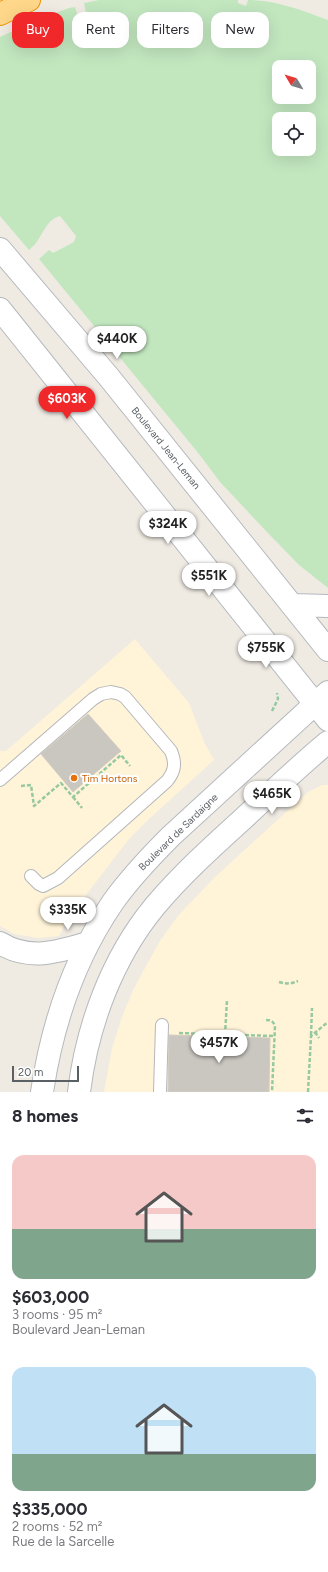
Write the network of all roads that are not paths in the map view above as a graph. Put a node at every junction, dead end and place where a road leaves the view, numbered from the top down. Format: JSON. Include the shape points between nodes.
{"nodes":[{"id":1,"x":29,"y":0,"type":"edge"},
{"id":2,"x":0,"y":14,"type":"edge"},
{"id":3,"x":0,"y":249,"type":"edge"},
{"id":4,"x":0,"y":309,"type":"edge"},
{"id":5,"x":293,"y":605,"type":"junction"},
{"id":6,"x":328,"y":606,"type":"edge"},
{"id":7,"x":328,"y":650,"type":"edge"},
{"id":8,"x":324,"y":705,"type":"edge"},
{"id":9,"x":328,"y":742,"type":"edge"},
{"id":10,"x":0,"y":780,"type":"edge"},
{"id":11,"x":31,"y":876,"type":"dead end"},
{"id":12,"x":0,"y":943,"type":"edge"},
{"id":13,"x":88,"y":943,"type":"junction"},
{"id":14,"x":162,"y":1025,"type":"dead end"},
{"id":15,"x":42,"y":1092,"type":"edge"},
{"id":16,"x":79,"y":1092,"type":"edge"},
{"id":17,"x":160,"y":1092,"type":"edge"}],
"edges":[{"from":1,"to":2,"type":"highway"},
{"from":3,"to":5,"type":"street","name":"Boulevard Jean-Leman","via":[[108,376]]},
{"from":4,"to":8,"type":"street"},
{"from":5,"to":6,"type":"street"},
{"from":5,"to":7,"type":"street","name":"Boulevard Jean-Leman"},
{"from":8,"to":13,"type":"street","name":"Boulevard de Sardaigne","via":[[171,836],[149,858],[113,901]]},
{"from":9,"to":16,"type":"street","via":[[194,863],[142,924],[114,971],[100,1004],[86,1048]]},
{"from":10,"to":11,"type":"lane","via":[[89,702],[101,694],[111,692],[125,697],[171,751],[174,759],[173,773],[167,781],[58,878],[43,886]]},
{"from":12,"to":13,"type":"street","via":[[30,954],[58,952]]},
{"from":13,"to":15,"type":"street","name":"Boulevard de Sardaigne","via":[[71,981],[55,1028]]},
{"from":14,"to":17,"type":"lane"}]}
